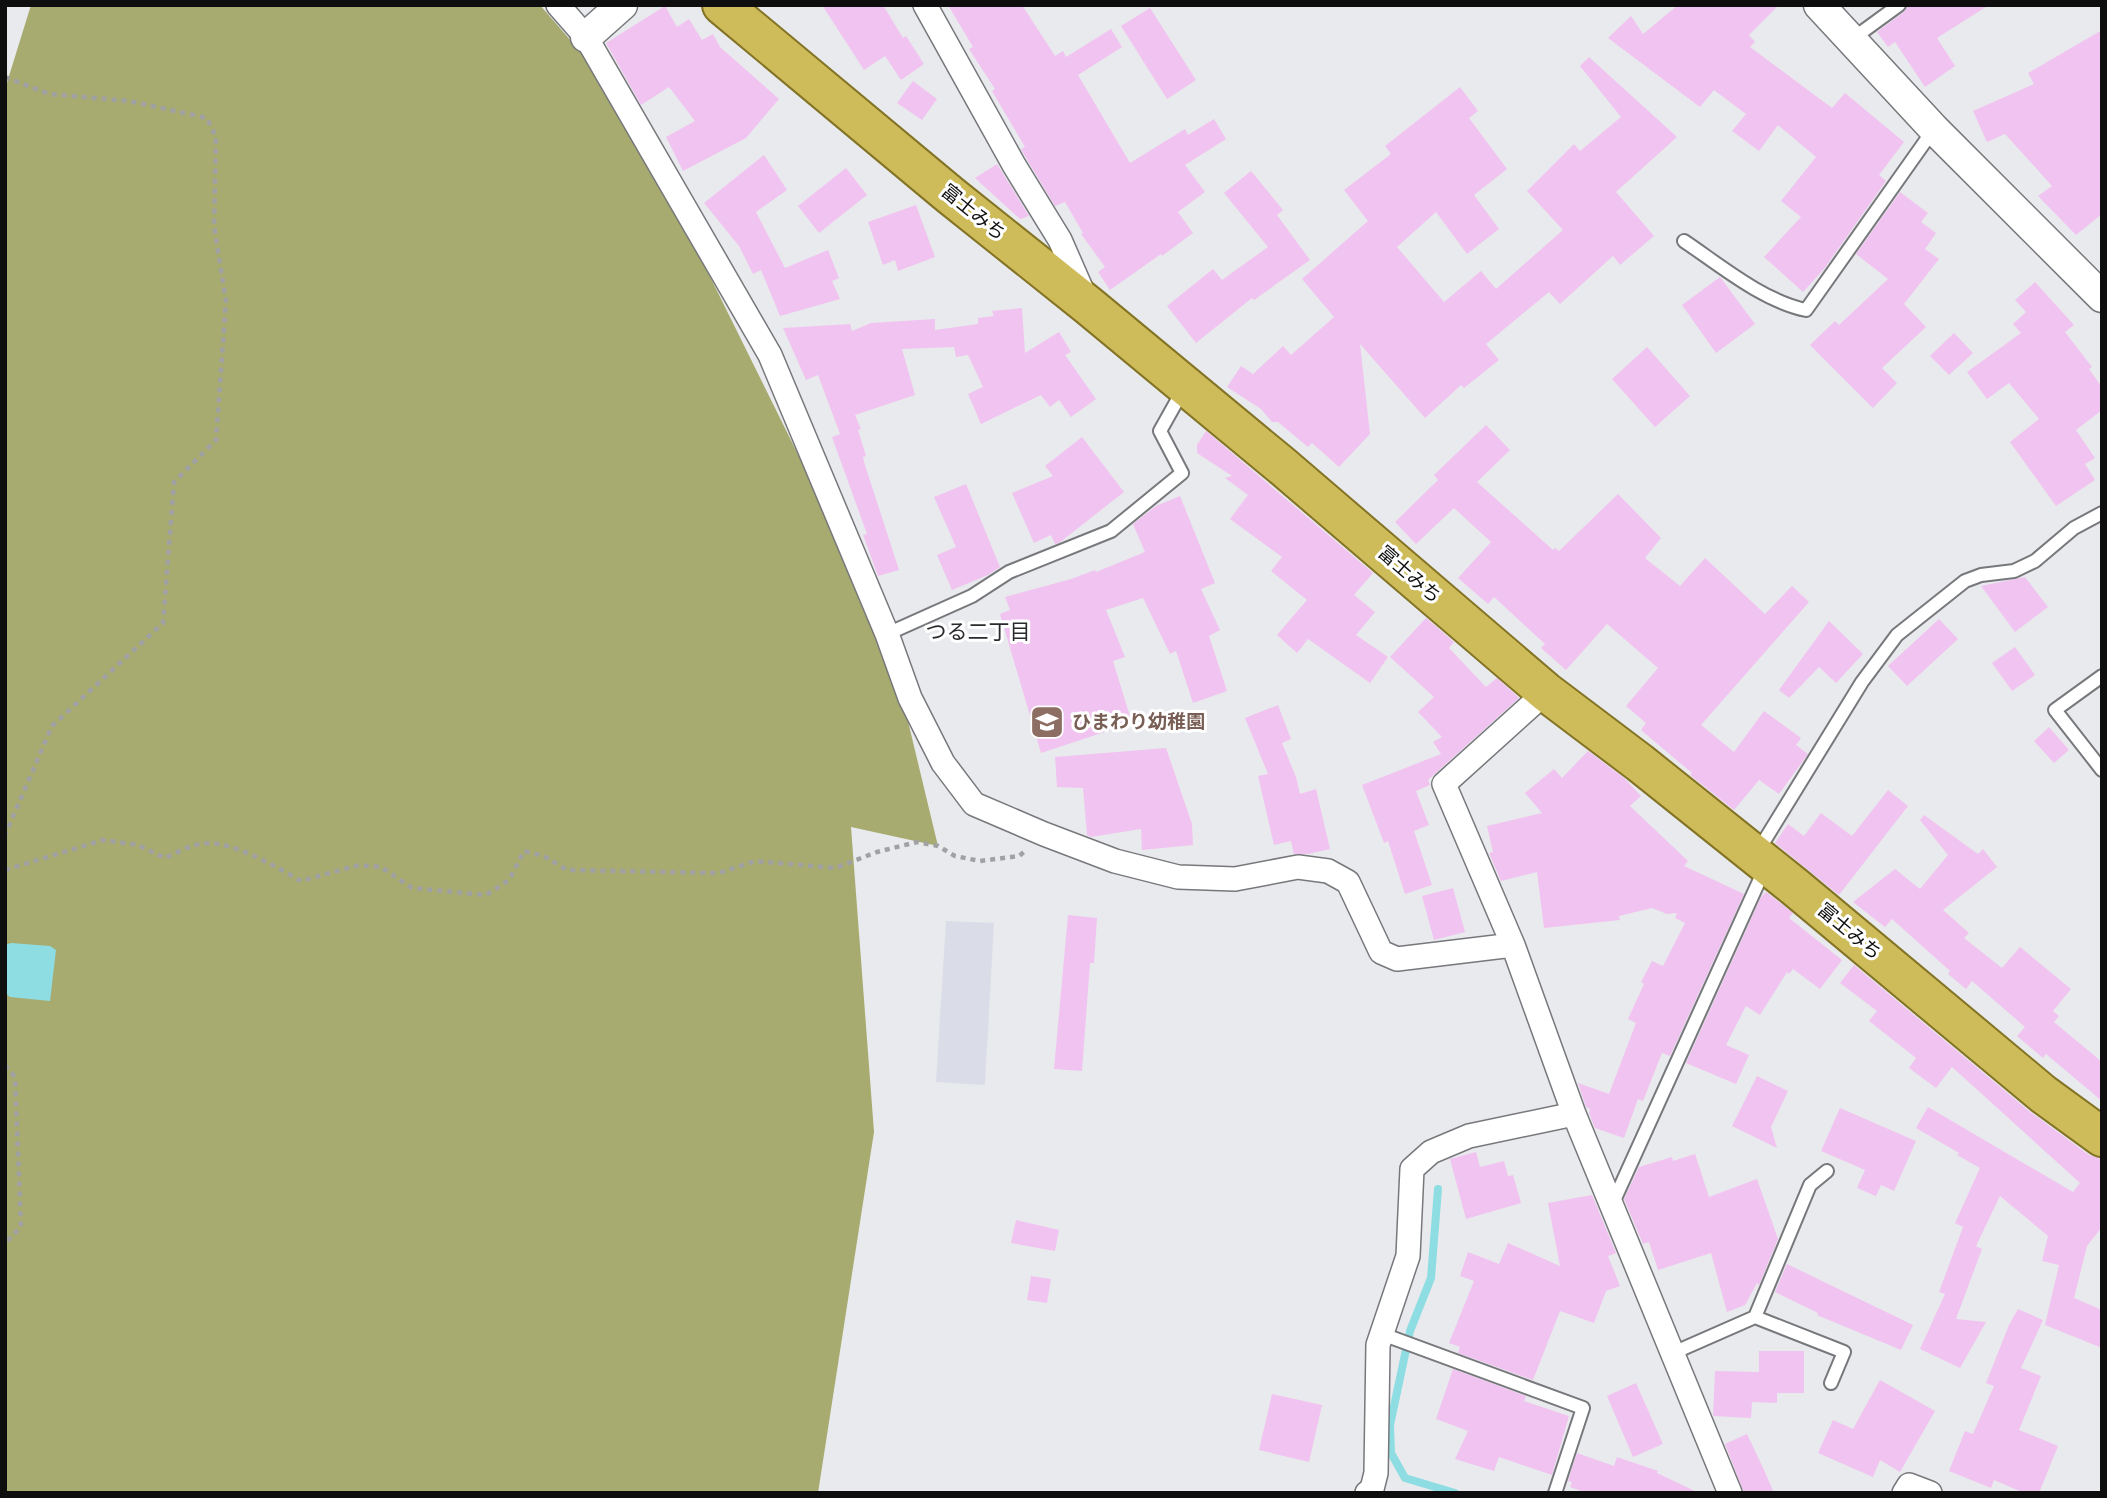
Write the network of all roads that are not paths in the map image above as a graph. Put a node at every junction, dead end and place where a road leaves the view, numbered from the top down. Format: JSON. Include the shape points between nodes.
{"nodes":[{"id":1,"x":558,"y":5,"type":"edge"},
{"id":2,"x":622,"y":5,"type":"edge"},
{"id":3,"x":722,"y":5,"type":"edge"},
{"id":4,"x":925,"y":5,"type":"edge"},
{"id":5,"x":1819,"y":5,"type":"edge"},
{"id":6,"x":1899,"y":5,"type":"edge"},
{"id":7,"x":586,"y":37,"type":"junction"},
{"id":8,"x":1851,"y":40,"type":"junction"},
{"id":9,"x":1934,"y":129,"type":"junction"},
{"id":10,"x":1684,"y":241,"type":"dead end"},
{"id":11,"x":2102,"y":297,"type":"edge"},
{"id":12,"x":1088,"y":306,"type":"junction"},
{"id":13,"x":1185,"y":387,"type":"junction"},
{"id":14,"x":2102,"y":513,"type":"edge"},
{"id":15,"x":887,"y":634,"type":"junction"},
{"id":16,"x":2102,"y":676,"type":"edge"},
{"id":17,"x":1546,"y":692,"type":"junction"},
{"id":18,"x":2102,"y":770,"type":"edge"},
{"id":19,"x":1761,"y":860,"type":"junction"},
{"id":20,"x":1513,"y":945,"type":"junction"},
{"id":21,"x":1574,"y":1114,"type":"junction"},
{"id":22,"x":2102,"y":1137,"type":"edge"},
{"id":23,"x":1827,"y":1171,"type":"dead end"},
{"id":24,"x":1611,"y":1207,"type":"junction"},
{"id":25,"x":1755,"y":1317,"type":"junction"},
{"id":26,"x":1382,"y":1334,"type":"junction"},
{"id":27,"x":1673,"y":1353,"type":"junction"},
{"id":28,"x":1831,"y":1383,"type":"dead end"},
{"id":29,"x":1367,"y":1493,"type":"edge"},
{"id":30,"x":1555,"y":1493,"type":"edge"},
{"id":31,"x":1730,"y":1493,"type":"edge"},
{"id":32,"x":1904,"y":1493,"type":"edge"},
{"id":33,"x":1930,"y":1493,"type":"edge"}],
"edges":[{"from":1,"to":7,"type":"street"},
{"from":2,"to":7,"type":"street"},
{"from":3,"to":12,"type":"highway","name":"富士みち"},
{"from":4,"to":12,"type":"street","via":[[1060,240]]},
{"from":5,"to":8,"type":"street"},
{"from":6,"to":8,"type":"lane"},
{"from":7,"to":15,"type":"street","via":[[770,355]]},
{"from":8,"to":9,"type":"street"},
{"from":9,"to":10,"type":"lane","via":[[1806,310],[1768,296]]},
{"from":9,"to":11,"type":"street"},
{"from":12,"to":13,"type":"highway","name":"富士みち"},
{"from":13,"to":15,"type":"lane","via":[[1160,431],[1182,474],[1111,531],[1009,572],[972,596]]},
{"from":13,"to":17,"type":"highway","name":"富士みち"},
{"from":14,"to":19,"type":"lane","via":[[2074,528],[2025,566],[1965,581],[1897,635],[1862,682]]},
{"from":15,"to":20,"type":"street","via":[[909,698],[943,763],[974,804],[1115,861],[1178,877],[1235,879],[1298,867],[1328,871],[1348,882],[1381,952],[1396,959]]},
{"from":16,"to":18,"type":"lane","via":[[2055,710]]},
{"from":17,"to":19,"type":"highway","name":"富士みち"},
{"from":17,"to":20,"type":"street","via":[[1444,784]]},
{"from":19,"to":22,"type":"highway","name":"富士みち","via":[[2043,1094]]},
{"from":19,"to":24,"type":"lane"},
{"from":20,"to":21,"type":"street"},
{"from":21,"to":24,"type":"street"},
{"from":21,"to":26,"type":"street","via":[[1469,1136],[1431,1152],[1412,1169],[1408,1256]]},
{"from":23,"to":25,"type":"lane","via":[[1811,1185]]},
{"from":24,"to":27,"type":"street"},
{"from":25,"to":27,"type":"lane"},
{"from":25,"to":28,"type":"lane","via":[[1844,1352]]},
{"from":26,"to":29,"type":"street","via":[[1378,1345],[1376,1473]]},
{"from":26,"to":30,"type":"lane","via":[[1583,1408]]},
{"from":27,"to":31,"type":"street"},
{"from":32,"to":33,"type":"street","via":[[1909,1485]]}]}
